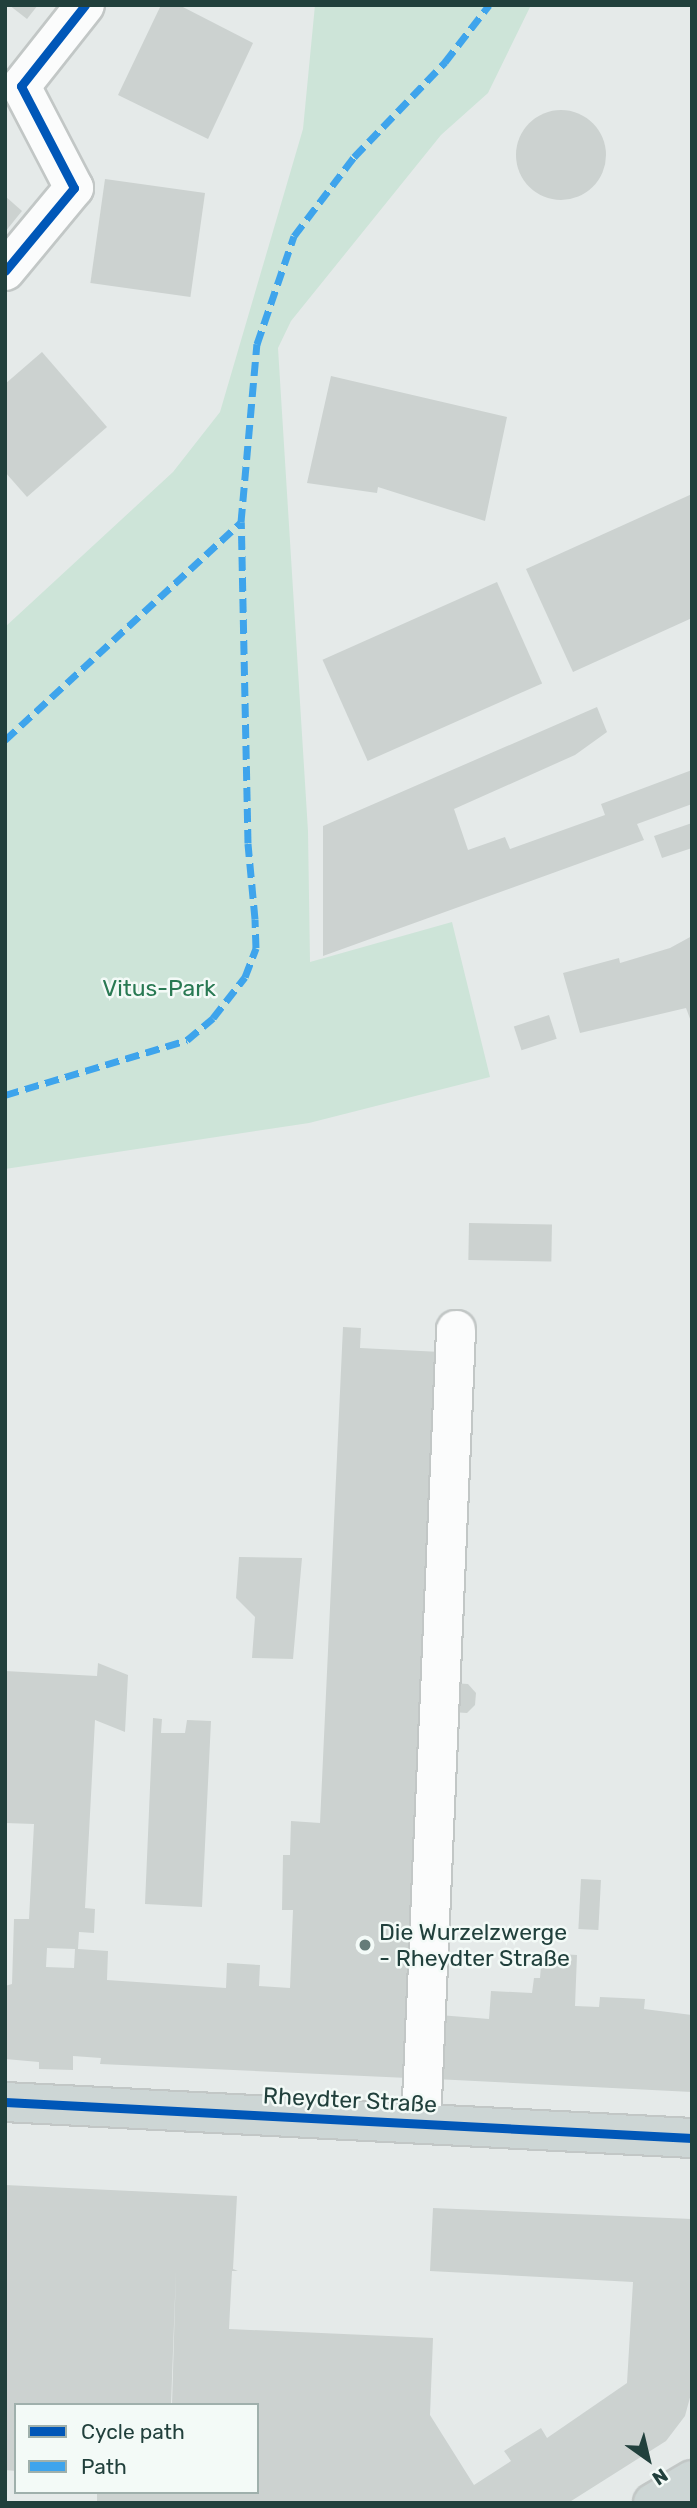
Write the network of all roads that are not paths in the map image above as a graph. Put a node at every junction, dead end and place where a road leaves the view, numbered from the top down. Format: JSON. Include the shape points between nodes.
{"nodes":[{"id":1,"x":85,"y":5,"type":"edge"},
{"id":2,"x":5,"y":271,"type":"edge"},
{"id":3,"x":456,"y":1330,"type":"dead end"},
{"id":4,"x":5,"y":2102,"type":"edge"},
{"id":5,"x":421,"y":2123,"type":"junction"},
{"id":6,"x":692,"y":2138,"type":"edge"},
{"id":7,"x":692,"y":2480,"type":"edge"},
{"id":8,"x":653,"y":2503,"type":"edge"}],
"edges":[{"from":1,"to":2,"type":"street","via":[[21,86],[74,188]]},
{"from":3,"to":5,"type":"street"},
{"from":4,"to":5,"type":"main road","name":"Rheydter Straße"},
{"from":5,"to":6,"type":"main road","name":"Rheydter Straße"},
{"from":7,"to":8,"type":"main road"}]}
